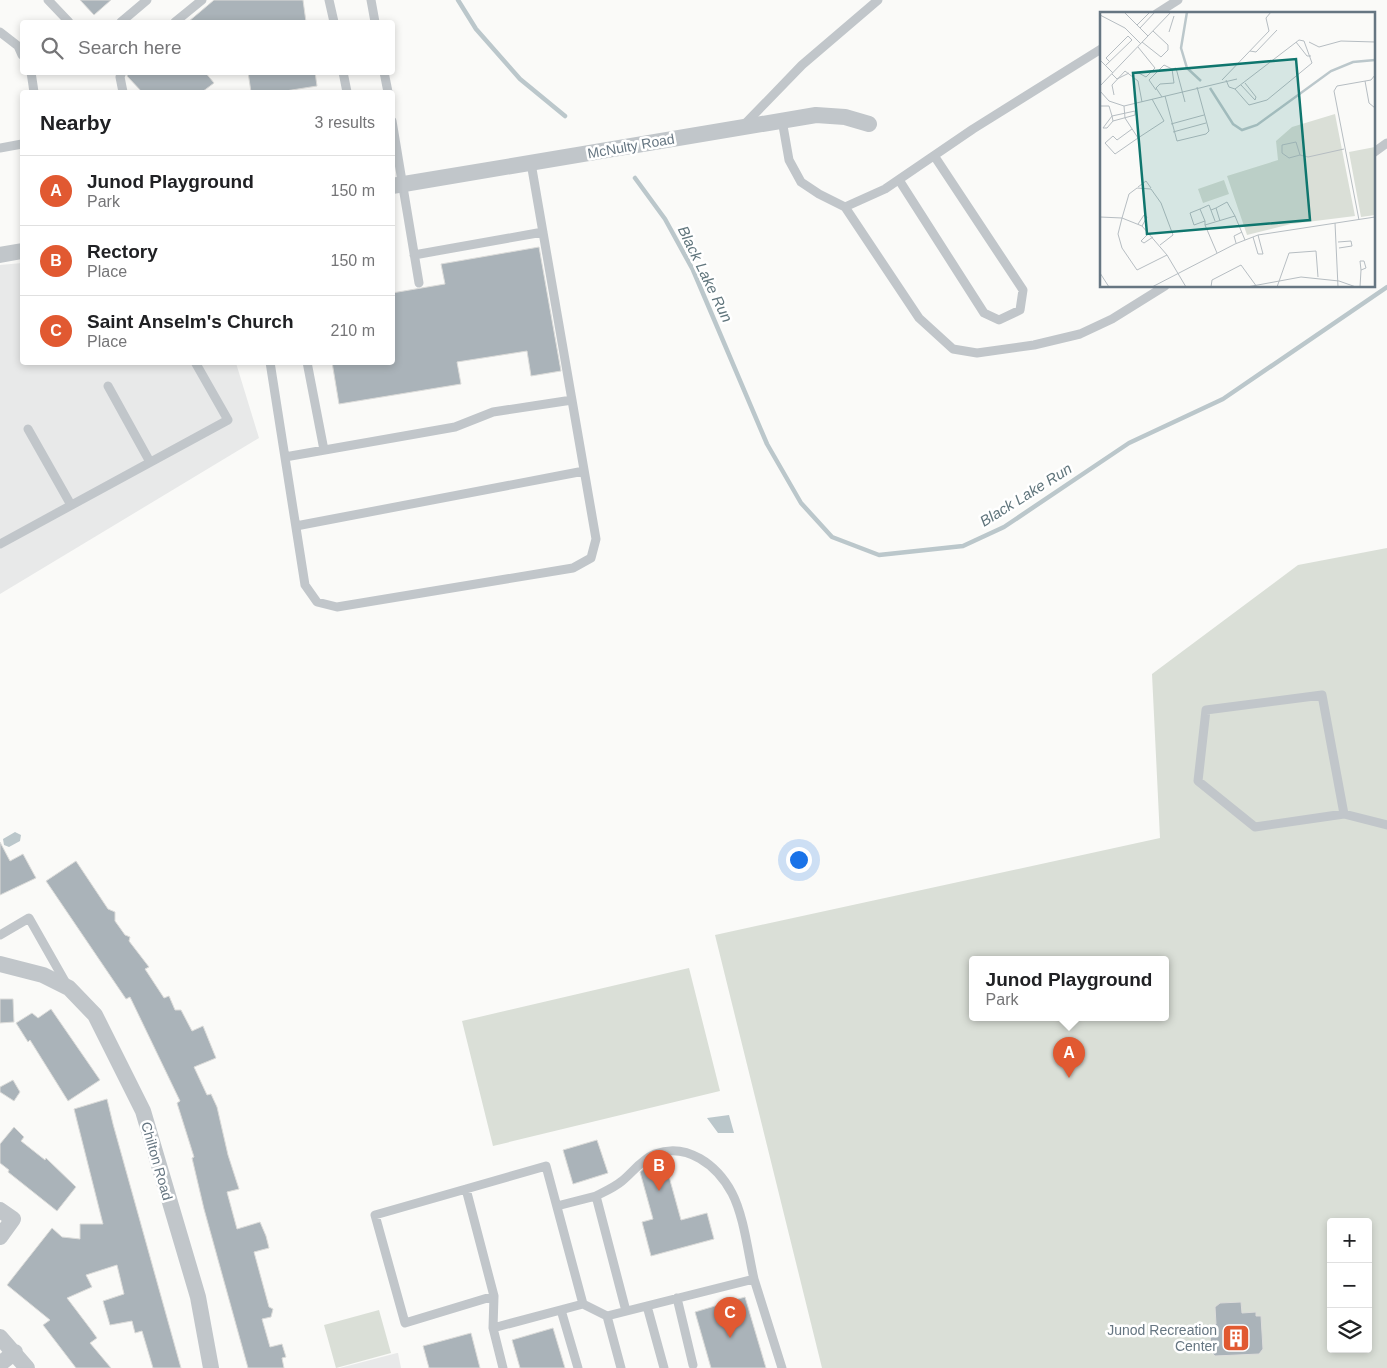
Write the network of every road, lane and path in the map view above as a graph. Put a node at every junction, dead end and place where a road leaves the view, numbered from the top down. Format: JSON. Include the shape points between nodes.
{"nodes":[{"id":1,"x":48,"y":0,"type":"edge"},
{"id":2,"x":147,"y":0,"type":"edge"},
{"id":3,"x":202,"y":0,"type":"edge"},
{"id":4,"x":330,"y":0,"type":"edge"},
{"id":5,"x":371,"y":0,"type":"edge"},
{"id":6,"x":878,"y":0,"type":"edge"},
{"id":7,"x":1178,"y":0,"type":"edge"},
{"id":8,"x":1159,"y":12,"type":"edge"},
{"id":9,"x":67,"y":20,"type":"edge"},
{"id":10,"x":123,"y":20,"type":"edge"},
{"id":11,"x":177,"y":20,"type":"edge"},
{"id":12,"x":334,"y":20,"type":"edge"},
{"id":13,"x":375,"y":20,"type":"edge"},
{"id":14,"x":0,"y":32,"type":"edge"},
{"id":15,"x":20,"y":50,"type":"edge"},
{"id":16,"x":1100,"y":50,"type":"edge"},
{"id":17,"x":31,"y":75,"type":"edge"},
{"id":18,"x":121,"y":75,"type":"edge"},
{"id":19,"x":344,"y":75,"type":"edge"},
{"id":20,"x":385,"y":75,"type":"edge"},
{"id":21,"x":34,"y":90,"type":"edge"},
{"id":22,"x":123,"y":90,"type":"edge"},
{"id":23,"x":347,"y":90,"type":"edge"},
{"id":24,"x":388,"y":90,"type":"edge"},
{"id":25,"x":782,"y":120,"type":"junction"},
{"id":26,"x":869,"y":124,"type":"dead end"},
{"id":27,"x":742,"y":127,"type":"junction"},
{"id":28,"x":1387,"y":143,"type":"edge"},
{"id":29,"x":20,"y":144,"type":"edge"},
{"id":30,"x":0,"y":148,"type":"edge"},
{"id":31,"x":1374,"y":152,"type":"edge"},
{"id":32,"x":395,"y":153,"type":"edge"},
{"id":33,"x":935,"y":157,"type":"junction"},
{"id":34,"x":531,"y":163,"type":"junction"},
{"id":35,"x":899,"y":180,"type":"junction"},
{"id":36,"x":398,"y":185,"type":"edge"},
{"id":37,"x":845,"y":207,"type":"junction"},
{"id":38,"x":543,"y":232,"type":"junction"},
{"id":39,"x":20,"y":251,"type":"edge"},
{"id":40,"x":0,"y":255,"type":"edge"},
{"id":41,"x":414,"y":255,"type":"junction"},
{"id":42,"x":419,"y":283,"type":"dead end"},
{"id":43,"x":1162,"y":288,"type":"edge"},
{"id":44,"x":197,"y":365,"type":"edge"},
{"id":45,"x":270,"y":365,"type":"edge"},
{"id":46,"x":309,"y":365,"type":"edge"},
{"id":47,"x":108,"y":386,"type":"dead end"},
{"id":48,"x":572,"y":400,"type":"junction"},
{"id":49,"x":28,"y":429,"type":"dead end"},
{"id":50,"x":324,"y":450,"type":"junction"},
{"id":51,"x":285,"y":457,"type":"junction"},
{"id":52,"x":150,"y":462,"type":"junction"},
{"id":53,"x":584,"y":471,"type":"junction"},
{"id":54,"x":71,"y":505,"type":"junction"},
{"id":55,"x":296,"y":526,"type":"junction"},
{"id":56,"x":0,"y":544,"type":"edge"},
{"id":57,"x":1344,"y":814,"type":"junction"},
{"id":58,"x":1387,"y":825,"type":"edge"},
{"id":59,"x":0,"y":935,"type":"edge"},
{"id":60,"x":0,"y":964,"type":"edge"},
{"id":61,"x":69,"y":988,"type":"junction"},
{"id":62,"x":466,"y":1189,"type":"junction"},
{"id":63,"x":596,"y":1196,"type":"junction"},
{"id":64,"x":557,"y":1206,"type":"junction"},
{"id":65,"x":0,"y":1210,"type":"edge"},
{"id":66,"x":0,"y":1237,"type":"edge"},
{"id":67,"x":754,"y":1279,"type":"junction"},
{"id":68,"x":494,"y":1296,"type":"junction"},
{"id":69,"x":677,"y":1298,"type":"junction"},
{"id":70,"x":583,"y":1304,"type":"junction"},
{"id":71,"x":647,"y":1306,"type":"junction"},
{"id":72,"x":561,"y":1310,"type":"junction"},
{"id":73,"x":626,"y":1311,"type":"junction"},
{"id":74,"x":607,"y":1316,"type":"junction"},
{"id":75,"x":493,"y":1328,"type":"junction"},
{"id":76,"x":0,"y":1337,"type":"edge"},
{"id":77,"x":20,"y":1359,"type":"edge"},
{"id":78,"x":0,"y":1364,"type":"edge"},
{"id":79,"x":693,"y":1365,"type":"dead end"},
{"id":80,"x":211,"y":1368,"type":"edge"},
{"id":81,"x":502,"y":1368,"type":"edge"},
{"id":82,"x":578,"y":1368,"type":"edge"},
{"id":83,"x":621,"y":1368,"type":"edge"},
{"id":84,"x":664,"y":1368,"type":"edge"},
{"id":85,"x":782,"y":1368,"type":"edge"}],
"edges":[{"from":1,"to":9,"type":"lane"},
{"from":2,"to":10,"type":"lane"},
{"from":3,"to":11,"type":"lane"},
{"from":4,"to":12,"type":"lane"},
{"from":5,"to":13,"type":"lane"},
{"from":6,"to":27,"type":"lane","via":[[802,65]]},
{"from":7,"to":8,"type":"lane"},
{"from":14,"to":15,"type":"lane"},
{"from":16,"to":33,"type":"lane"},
{"from":17,"to":21,"type":"lane"},
{"from":18,"to":22,"type":"lane"},
{"from":19,"to":23,"type":"lane"},
{"from":20,"to":24,"type":"lane"},
{"from":25,"to":26,"type":"street","name":"McNulty Road","via":[[829,114]]},
{"from":25,"to":27,"type":"street","name":"McNulty Road"},
{"from":25,"to":37,"type":"lane","via":[[789,160],[801,182]]},
{"from":27,"to":34,"type":"street","name":"McNulty Road"},
{"from":28,"to":31,"type":"lane"},
{"from":29,"to":30,"type":"lane"},
{"from":32,"to":36,"type":"lane"},
{"from":33,"to":35,"type":"lane"},
{"from":33,"to":35,"type":"lane","via":[[1023,290],[1020,310],[999,320],[984,313]]},
{"from":34,"to":36,"type":"street","name":"McNulty Road"},
{"from":34,"to":38,"type":"lane"},
{"from":35,"to":37,"type":"lane"},
{"from":36,"to":41,"type":"lane"},
{"from":37,"to":43,"type":"lane","via":[[919,318],[953,349],[977,353],[1080,334],[1112,319]]},
{"from":38,"to":41,"type":"lane"},
{"from":38,"to":48,"type":"lane"},
{"from":39,"to":40,"type":"street"},
{"from":41,"to":42,"type":"lane"},
{"from":44,"to":52,"type":"lane","via":[[228,420]]},
{"from":45,"to":51,"type":"lane"},
{"from":46,"to":50,"type":"lane"},
{"from":47,"to":52,"type":"lane"},
{"from":48,"to":50,"type":"lane","via":[[493,412],[455,427]]},
{"from":48,"to":53,"type":"lane"},
{"from":49,"to":54,"type":"lane"},
{"from":50,"to":51,"type":"lane"},
{"from":51,"to":55,"type":"lane"},
{"from":52,"to":54,"type":"lane"},
{"from":53,"to":55,"type":"lane"},
{"from":53,"to":55,"type":"lane","via":[[596,539],[591,558],[573,568],[337,607],[317,602],[306,585]]},
{"from":54,"to":56,"type":"lane"},
{"from":57,"to":57,"type":"lane","via":[[1322,695],[1206,710],[1198,781],[1255,827]]},
{"from":57,"to":58,"type":"lane"},
{"from":59,"to":61,"type":"lane","via":[[29,918]]},
{"from":60,"to":61,"type":"street","name":"Chilton Road","via":[[44,975]]},
{"from":61,"to":80,"type":"street","name":"Chilton Road","via":[[95,1015],[142,1111],[198,1297]]},
{"from":62,"to":64,"type":"lane","via":[[546,1166]]},
{"from":62,"to":68,"type":"lane"},
{"from":62,"to":68,"type":"lane","via":[[375,1215],[405,1323]]},
{"from":63,"to":64,"type":"lane"},
{"from":63,"to":67,"type":"lane","via":[[622,1182],[634,1168],[653,1155],[672,1149],[694,1154],[716,1170],[732,1194]]},
{"from":63,"to":73,"type":"lane"},
{"from":64,"to":70,"type":"lane"},
{"from":65,"to":66,"type":"street","via":[[13,1219]]},
{"from":67,"to":69,"type":"lane"},
{"from":67,"to":85,"type":"lane"},
{"from":68,"to":75,"type":"lane"},
{"from":69,"to":71,"type":"lane"},
{"from":69,"to":79,"type":"lane"},
{"from":70,"to":72,"type":"lane"},
{"from":70,"to":74,"type":"lane"},
{"from":71,"to":73,"type":"lane"},
{"from":71,"to":84,"type":"lane"},
{"from":72,"to":75,"type":"lane"},
{"from":72,"to":82,"type":"lane"},
{"from":73,"to":74,"type":"lane"},
{"from":74,"to":83,"type":"lane"},
{"from":75,"to":81,"type":"lane"},
{"from":76,"to":77,"type":"street"},
{"from":77,"to":78,"type":"street"}]}
